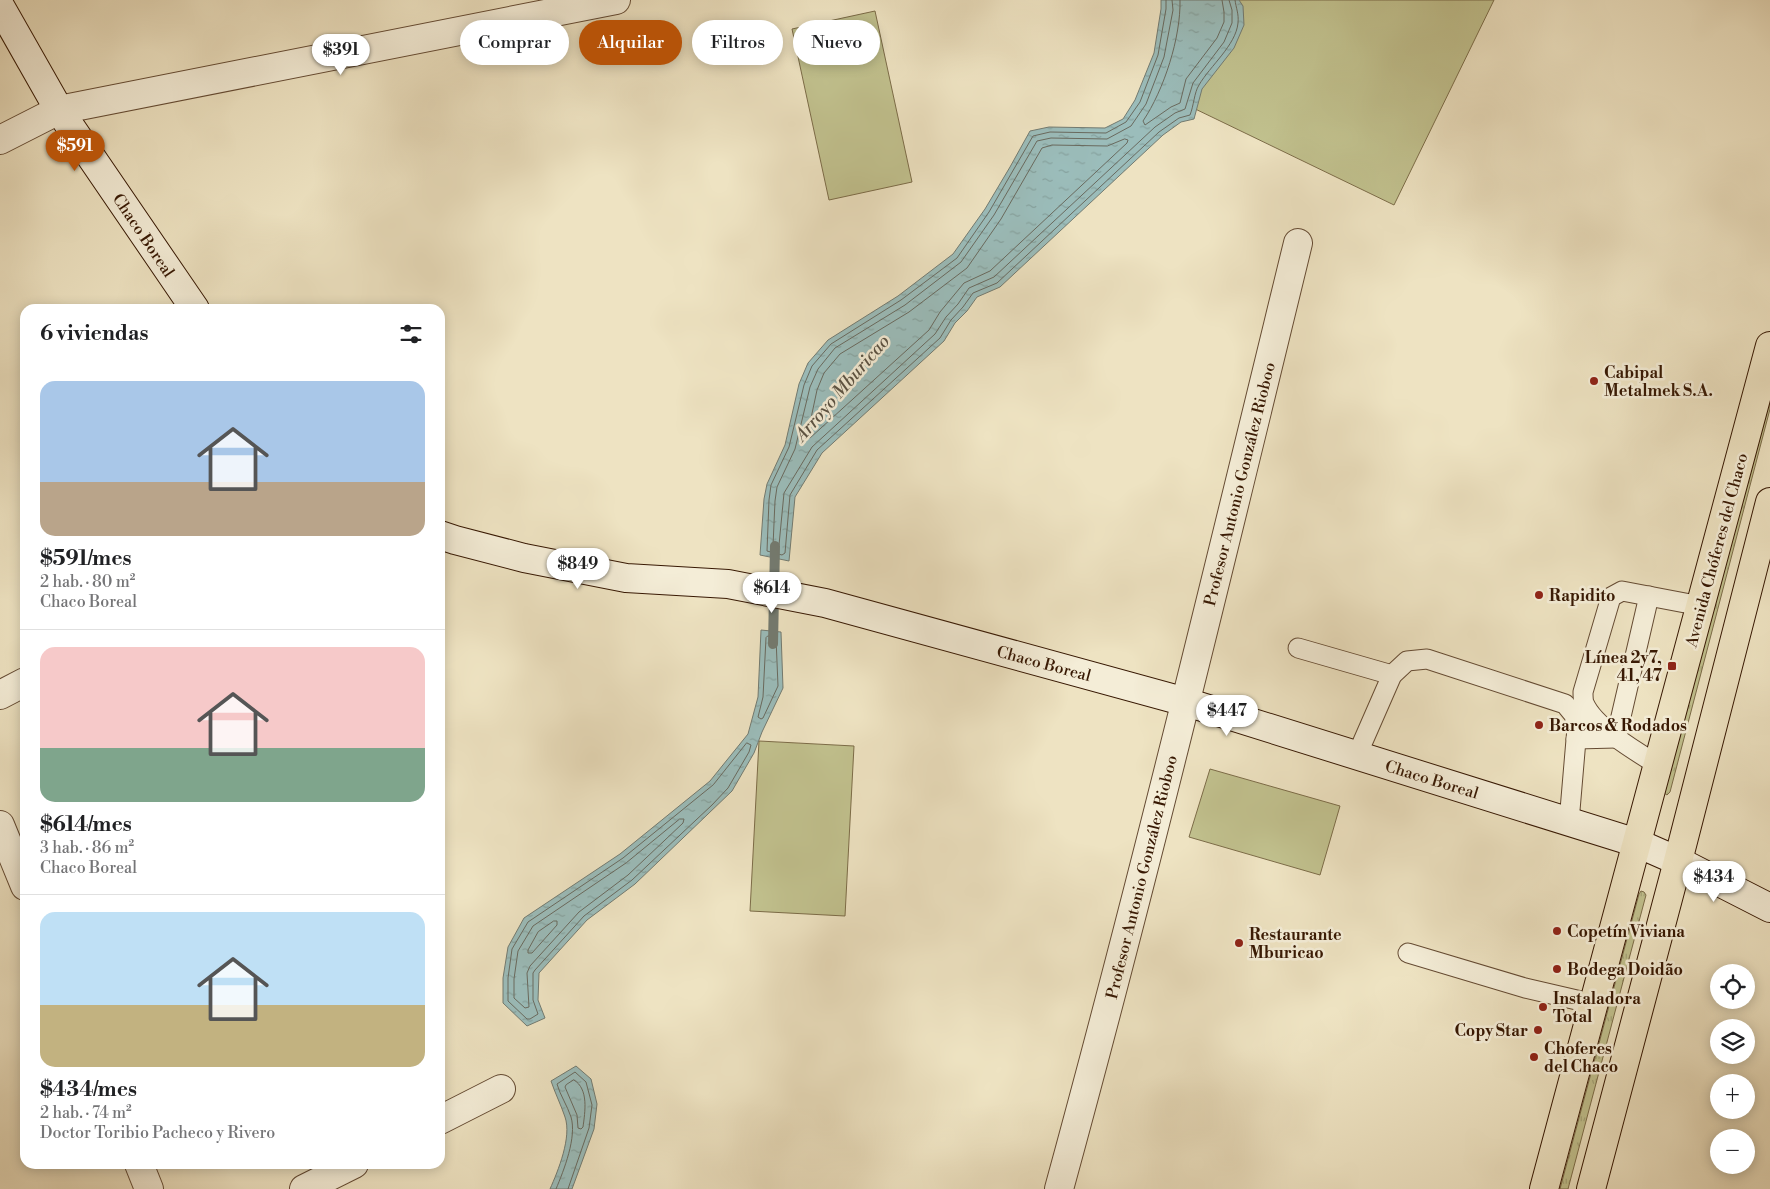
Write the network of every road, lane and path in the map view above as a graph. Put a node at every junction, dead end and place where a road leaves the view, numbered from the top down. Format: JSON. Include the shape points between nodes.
{"nodes":[{"id":1,"x":616,"y":0,"type":"edge"},
{"id":2,"x":0,"y":6,"type":"edge"},
{"id":3,"x":59,"y":110,"type":"junction"},
{"id":4,"x":0,"y":140,"type":"edge"},
{"id":5,"x":1298,"y":244,"type":"dead end"},
{"id":6,"x":192,"y":304,"type":"edge"},
{"id":7,"x":1770,"y":346,"type":"edge"},
{"id":8,"x":1770,"y":502,"type":"edge"},
{"id":9,"x":445,"y":536,"type":"edge"},
{"id":10,"x":1649,"y":596,"type":"junction"},
{"id":11,"x":1701,"y":606,"type":"junction"},
{"id":12,"x":1298,"y":648,"type":"dead end"},
{"id":13,"x":1392,"y":675,"type":"junction"},
{"id":14,"x":20,"y":685,"type":"edge"},
{"id":15,"x":0,"y":695,"type":"edge"},
{"id":16,"x":1186,"y":702,"type":"junction"},
{"id":17,"x":1616,"y":738,"type":"junction"},
{"id":18,"x":1576,"y":739,"type":"junction"},
{"id":19,"x":1357,"y":755,"type":"junction"},
{"id":20,"x":1658,"y":765,"type":"junction"},
{"id":21,"x":1569,"y":822,"type":"junction"},
{"id":22,"x":0,"y":825,"type":"edge"},
{"id":23,"x":1637,"y":843,"type":"junction"},
{"id":24,"x":1678,"y":861,"type":"junction"},
{"id":25,"x":20,"y":874,"type":"edge"},
{"id":26,"x":1770,"y":908,"type":"edge"},
{"id":27,"x":1408,"y":953,"type":"dead end"},
{"id":28,"x":1594,"y":1004,"type":"junction"},
{"id":29,"x":501,"y":1089,"type":"dead end"},
{"id":30,"x":445,"y":1117,"type":"edge"},
{"id":31,"x":141,"y":1169,"type":"edge"},
{"id":32,"x":344,"y":1169,"type":"edge"},
{"id":33,"x":149,"y":1189,"type":"edge"},
{"id":34,"x":304,"y":1189,"type":"edge"},
{"id":35,"x":1059,"y":1189,"type":"edge"},
{"id":36,"x":1544,"y":1189,"type":"edge"},
{"id":37,"x":1591,"y":1189,"type":"edge"}],
"edges":[{"from":1,"to":3,"type":"street"},
{"from":2,"to":3,"type":"street","name":"Chaco Boreal"},
{"from":3,"to":4,"type":"street"},
{"from":3,"to":6,"type":"street","name":"Chaco Boreal"},
{"from":5,"to":16,"type":"street","name":"Profesor Antonio González Rioboo"},
{"from":7,"to":11,"type":"main road","name":"Avenida Chóferes del Chaco"},
{"from":8,"to":24,"type":"main road"},
{"from":9,"to":16,"type":"street","name":"Chaco Boreal","via":[[524,558],[626,578],[728,584],[825,603]]},
{"from":10,"to":11,"type":"lane"},
{"from":10,"to":17,"type":"lane"},
{"from":10,"to":17,"type":"lane","via":[[1622,591],[1611,597],[1583,692],[1584,703],[1591,714]]},
{"from":11,"to":20,"type":"main road","name":"Avenida Chóferes del Chaco"},
{"from":12,"to":13,"type":"lane"},
{"from":13,"to":18,"type":"lane","via":[[1407,661],[1427,659],[1565,704],[1574,714]]},
{"from":13,"to":19,"type":"lane"},
{"from":14,"to":15,"type":"street"},
{"from":16,"to":19,"type":"street","name":"Chaco Boreal"},
{"from":16,"to":35,"type":"street","name":"Profesor Antonio González Rioboo"},
{"from":17,"to":18,"type":"lane"},
{"from":17,"to":20,"type":"lane"},
{"from":18,"to":21,"type":"lane"},
{"from":19,"to":21,"type":"street","name":"Chaco Boreal"},
{"from":20,"to":23,"type":"main road","name":"Avenida Chóferes del Chaco"},
{"from":21,"to":23,"type":"street","name":"Chaco Boreal"},
{"from":22,"to":25,"type":"street"},
{"from":23,"to":24,"type":"street","name":"Chaco Boreal"},
{"from":23,"to":28,"type":"main road","name":"Avenida Chóferes del Chaco"},
{"from":24,"to":26,"type":"street","name":"Chaco Boreal"},
{"from":24,"to":37,"type":"main road"},
{"from":27,"to":28,"type":"lane","via":[[1525,988]]},
{"from":28,"to":36,"type":"main road","name":"Avenida Chóferes del Chaco"},
{"from":29,"to":30,"type":"street"},
{"from":31,"to":33,"type":"street"},
{"from":32,"to":34,"type":"street"}]}
